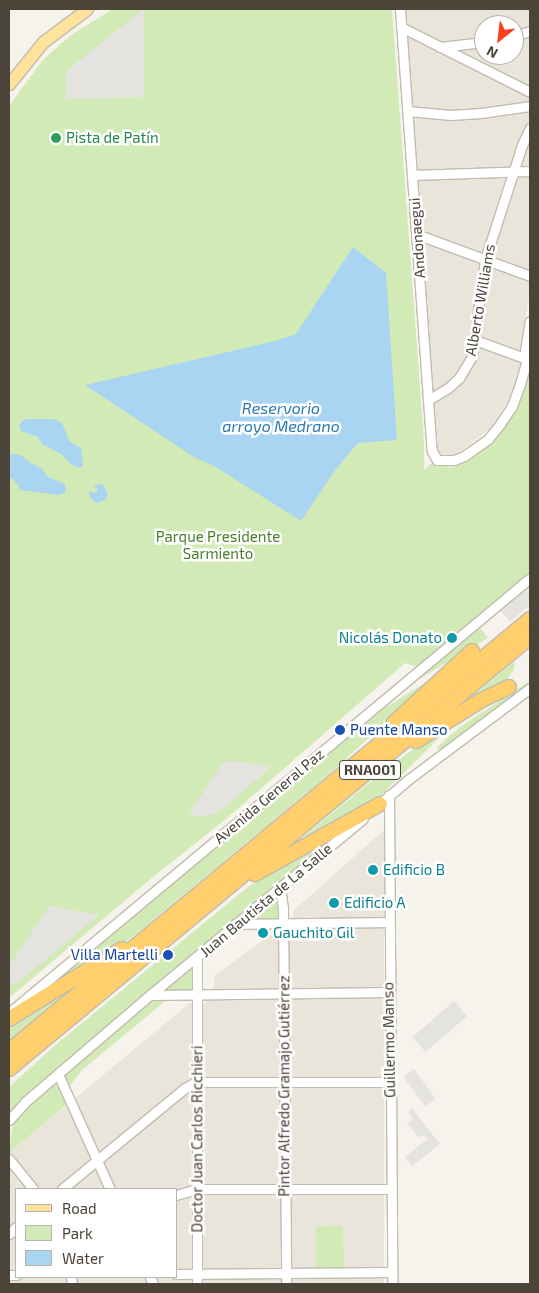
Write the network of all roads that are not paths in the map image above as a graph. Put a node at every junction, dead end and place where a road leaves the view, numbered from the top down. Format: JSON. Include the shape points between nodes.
{"nodes":[{"id":1,"x":87,"y":9,"type":"edge"},
{"id":2,"x":400,"y":9,"type":"edge"},
{"id":3,"x":401,"y":27,"type":"junction"},
{"id":4,"x":474,"y":43,"type":"edge"},
{"id":5,"x":439,"y":47,"type":"junction"},
{"id":6,"x":9,"y":84,"type":"edge"},
{"id":7,"x":530,"y":92,"type":"edge"},
{"id":8,"x":530,"y":106,"type":"edge"},
{"id":9,"x":408,"y":111,"type":"junction"},
{"id":10,"x":530,"y":128,"type":"edge"},
{"id":11,"x":514,"y":171,"type":"junction"},
{"id":12,"x":530,"y":171,"type":"edge"},
{"id":13,"x":412,"y":175,"type":"junction"},
{"id":14,"x":416,"y":234,"type":"junction"},
{"id":15,"x":485,"y":260,"type":"junction"},
{"id":16,"x":530,"y":276,"type":"edge"},
{"id":17,"x":530,"y":321,"type":"edge"},
{"id":18,"x":475,"y":340,"type":"junction"},
{"id":19,"x":528,"y":360,"type":"edge"},
{"id":20,"x":428,"y":400,"type":"junction"},
{"id":21,"x":530,"y":578,"type":"edge"},
{"id":22,"x":530,"y":619,"type":"edge"},
{"id":23,"x":530,"y":637,"type":"edge"},
{"id":24,"x":472,"y":651,"type":"dead end"},
{"id":25,"x":509,"y":687,"type":"dead end"},
{"id":26,"x":530,"y":688,"type":"edge"},
{"id":27,"x":368,"y":754,"type":"junction"},
{"id":28,"x":381,"y":761,"type":"junction"},
{"id":29,"x":385,"y":799,"type":"junction"},
{"id":30,"x":280,"y":887,"type":"junction"},
{"id":31,"x":210,"y":902,"type":"junction"},
{"id":32,"x":388,"y":922,"type":"junction"},
{"id":33,"x":235,"y":924,"type":"junction"},
{"id":34,"x":282,"y":924,"type":"junction"},
{"id":35,"x":151,"y":934,"type":"junction"},
{"id":36,"x":197,"y":957,"type":"junction"},
{"id":37,"x":389,"y":992,"type":"junction"},
{"id":38,"x":283,"y":993,"type":"junction"},
{"id":39,"x":197,"y":994,"type":"junction"},
{"id":40,"x":150,"y":995,"type":"junction"},
{"id":41,"x":9,"y":1014,"type":"edge"},
{"id":42,"x":9,"y":1019,"type":"edge"},
{"id":43,"x":58,"y":1028,"type":"junction"},
{"id":44,"x":9,"y":1051,"type":"edge"},
{"id":45,"x":9,"y":1069,"type":"edge"},
{"id":46,"x":58,"y":1074,"type":"junction"},
{"id":47,"x":9,"y":1080,"type":"edge"},
{"id":48,"x":284,"y":1081,"type":"junction"},
{"id":49,"x":196,"y":1082,"type":"junction"},
{"id":50,"x":390,"y":1082,"type":"junction"},
{"id":51,"x":9,"y":1120,"type":"edge"},
{"id":52,"x":9,"y":1159,"type":"edge"},
{"id":53,"x":97,"y":1159,"type":"junction"},
{"id":54,"x":33,"y":1188,"type":"edge"},
{"id":55,"x":63,"y":1188,"type":"edge"},
{"id":56,"x":110,"y":1188,"type":"edge"},
{"id":57,"x":390,"y":1189,"type":"junction"},
{"id":58,"x":197,"y":1190,"type":"junction"},
{"id":59,"x":285,"y":1190,"type":"junction"},
{"id":60,"x":178,"y":1195,"type":"edge"},
{"id":61,"x":286,"y":1272,"type":"junction"},
{"id":62,"x":392,"y":1272,"type":"junction"},
{"id":63,"x":178,"y":1274,"type":"edge"},
{"id":64,"x":197,"y":1274,"type":"junction"},
{"id":65,"x":197,"y":1284,"type":"edge"},
{"id":66,"x":286,"y":1284,"type":"edge"},
{"id":67,"x":392,"y":1284,"type":"edge"}],
"edges":[{"from":1,"to":6,"type":"main road","via":[[43,42]]},
{"from":2,"to":3,"type":"street","name":"Andonaegui"},
{"from":3,"to":5,"type":"street"},
{"from":3,"to":9,"type":"street","name":"Andonaegui"},
{"from":4,"to":5,"type":"street"},
{"from":5,"to":7,"type":"street"},
{"from":8,"to":9,"type":"street","via":[[451,115]]},
{"from":9,"to":13,"type":"street","name":"Andonaegui"},
{"from":10,"to":11,"type":"street","name":"Alberto Williams"},
{"from":11,"to":12,"type":"street"},
{"from":11,"to":13,"type":"street"},
{"from":11,"to":15,"type":"street","name":"Alberto Williams"},
{"from":13,"to":14,"type":"street","name":"Andonaegui"},
{"from":14,"to":15,"type":"street"},
{"from":14,"to":20,"type":"street","name":"Andonaegui"},
{"from":15,"to":16,"type":"street"},
{"from":15,"to":18,"type":"street","name":"Alberto Williams"},
{"from":17,"to":19,"type":"street","via":[[525,351]]},
{"from":18,"to":19,"type":"street"},
{"from":18,"to":20,"type":"street","name":"Alberto Williams","via":[[472,356],[459,378]]},
{"from":19,"to":20,"type":"street","name":"Andonaegui","via":[[512,406],[488,439],[464,456],[442,462],[434,458]]},
{"from":21,"to":41,"type":"street","name":"Avenida General Paz"},
{"from":22,"to":27,"type":"highway","name":"Avenida General Paz","number":"RNA001"},
{"from":23,"to":28,"type":"highway","number":"RNA001"},
{"from":24,"to":27,"type":"highway","via":[[398,718]]},
{"from":25,"to":28,"type":"highway"},
{"from":26,"to":29,"type":"street","name":"Juan Bautista de La Salle"},
{"from":27,"to":35,"type":"highway","name":"Avenida General Paz","number":"RNA001"},
{"from":28,"to":31,"type":"highway","number":"RNA001"},
{"from":29,"to":30,"type":"street","name":"Juan Bautista de La Salle"},
{"from":29,"to":31,"type":"highway"},
{"from":29,"to":32,"type":"street","name":"Guillermo Manso"},
{"from":30,"to":33,"type":"street","name":"Juan Bautista de La Salle"},
{"from":30,"to":34,"type":"street","name":"Pintor Alfredo Gramajo Gutiérrez","via":[[283,895]]},
{"from":31,"to":43,"type":"highway","number":"RNA001"},
{"from":32,"to":34,"type":"street"},
{"from":32,"to":37,"type":"street","name":"Guillermo Manso"},
{"from":33,"to":34,"type":"street"},
{"from":33,"to":36,"type":"street","name":"Juan Bautista de La Salle"},
{"from":34,"to":38,"type":"street","name":"Pintor Alfredo Gramajo Gutiérrez"},
{"from":35,"to":42,"type":"highway","via":[[124,947]]},
{"from":35,"to":44,"type":"highway","name":"Avenida General Paz","number":"RNA001"},
{"from":36,"to":39,"type":"street","name":"Doctor Juan Carlos Ricchieri"},
{"from":36,"to":40,"type":"street","name":"Juan Bautista de La Salle"},
{"from":37,"to":38,"type":"street"},
{"from":37,"to":50,"type":"street","name":"Guillermo Manso"},
{"from":38,"to":39,"type":"street"},
{"from":38,"to":48,"type":"street","name":"Pintor Alfredo Gramajo Gutiérrez"},
{"from":39,"to":40,"type":"street"},
{"from":39,"to":49,"type":"street","name":"Doctor Juan Carlos Ricchieri"},
{"from":40,"to":46,"type":"street","name":"Juan Bautista de La Salle"},
{"from":43,"to":45,"type":"highway","number":"RNA001"},
{"from":43,"to":47,"type":"highway"},
{"from":46,"to":51,"type":"street","name":"Juan Bautista de La Salle"},
{"from":46,"to":53,"type":"street"},
{"from":48,"to":49,"type":"street"},
{"from":48,"to":50,"type":"street"},
{"from":48,"to":59,"type":"street","name":"Pintor Alfredo Gramajo Gutiérrez"},
{"from":49,"to":53,"type":"street"},
{"from":49,"to":58,"type":"street","name":"Doctor Juan Carlos Ricchieri"},
{"from":50,"to":57,"type":"street","name":"Guillermo Manso"},
{"from":52,"to":54,"type":"street"},
{"from":53,"to":55,"type":"street"},
{"from":53,"to":56,"type":"street"},
{"from":57,"to":59,"type":"street"},
{"from":57,"to":62,"type":"street","name":"Guillermo Manso"},
{"from":58,"to":59,"type":"street"},
{"from":58,"to":60,"type":"street"},
{"from":58,"to":64,"type":"street","name":"Doctor Juan Carlos Ricchieri"},
{"from":59,"to":61,"type":"street","name":"Pintor Alfredo Gramajo Gutiérrez"},
{"from":61,"to":62,"type":"street"},
{"from":61,"to":64,"type":"street"},
{"from":61,"to":66,"type":"street","name":"Pintor Alfredo Gramajo Gutiérrez"},
{"from":62,"to":67,"type":"street","name":"Guillermo Manso"},
{"from":63,"to":64,"type":"street"},
{"from":64,"to":65,"type":"street","name":"Doctor Juan Carlos Ricchieri"}]}
